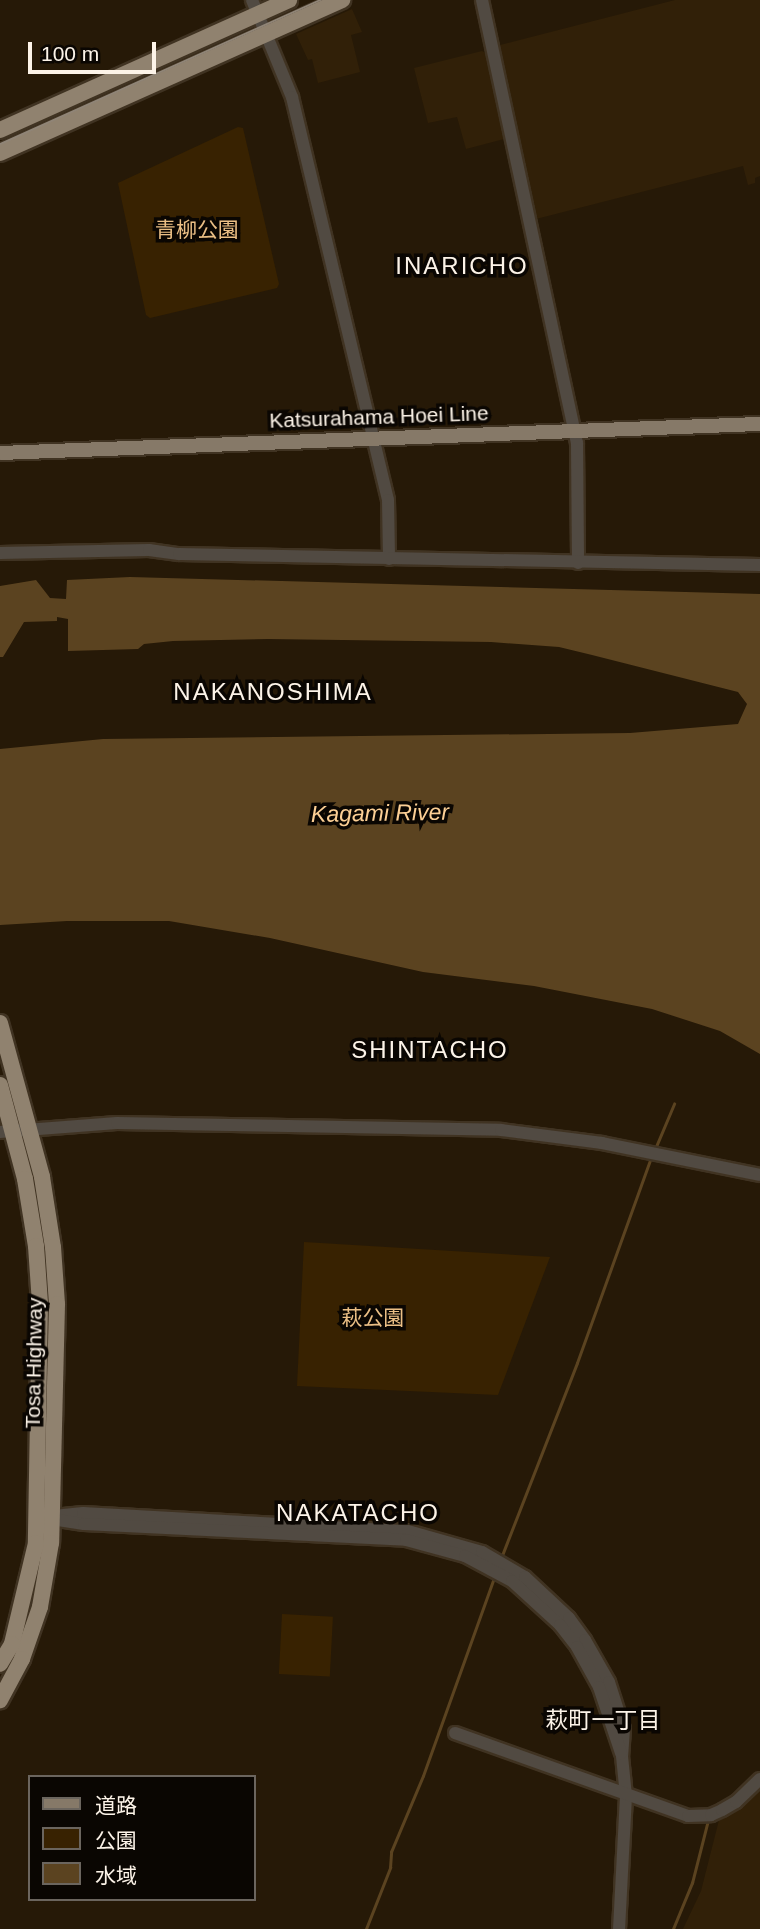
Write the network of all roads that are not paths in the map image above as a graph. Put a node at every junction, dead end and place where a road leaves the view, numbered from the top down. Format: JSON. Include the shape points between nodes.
{"nodes":[{"id":1,"x":289,"y":0,"type":"edge"},
{"id":2,"x":342,"y":0,"type":"edge"},
{"id":3,"x":482,"y":0,"type":"edge"},
{"id":4,"x":255,"y":7,"type":"edge"},
{"id":5,"x":266,"y":34,"type":"junction"},
{"id":6,"x":0,"y":130,"type":"edge"},
{"id":7,"x":0,"y":153,"type":"edge"},
{"id":8,"x":760,"y":424,"type":"edge"},
{"id":9,"x":575,"y":431,"type":"junction"},
{"id":10,"x":372,"y":437,"type":"junction"},
{"id":11,"x":0,"y":453,"type":"edge"},
{"id":12,"x":0,"y":553,"type":"edge"},
{"id":13,"x":389,"y":559,"type":"junction"},
{"id":14,"x":578,"y":563,"type":"junction"},
{"id":15,"x":760,"y":565,"type":"edge"},
{"id":16,"x":0,"y":1023,"type":"edge"},
{"id":17,"x":0,"y":1085,"type":"edge"},
{"id":18,"x":30,"y":1129,"type":"junction"},
{"id":19,"x":6,"y":1131,"type":"edge"},
{"id":20,"x":760,"y":1175,"type":"edge"},
{"id":21,"x":47,"y":1518,"type":"junction"},
{"id":22,"x":0,"y":1664,"type":"edge"},
{"id":23,"x":0,"y":1700,"type":"edge"},
{"id":24,"x":455,"y":1732,"type":"dead end"},
{"id":25,"x":760,"y":1779,"type":"edge"},
{"id":26,"x":626,"y":1796,"type":"junction"},
{"id":27,"x":618,"y":1929,"type":"edge"}],
"edges":[{"from":1,"to":4,"type":"highway"},
{"from":2,"to":5,"type":"highway"},
{"from":3,"to":9,"type":"street"},
{"from":4,"to":5,"type":"street"},
{"from":4,"to":6,"type":"highway"},
{"from":5,"to":7,"type":"highway"},
{"from":5,"to":10,"type":"street","via":[[290,89]]},
{"from":8,"to":9,"type":"main road","name":"Katsurahama Hoei Line"},
{"from":9,"to":10,"type":"main road","name":"Katsurahama Hoei Line"},
{"from":9,"to":14,"type":"street"},
{"from":10,"to":11,"type":"main road","name":"Katsurahama Hoei Line"},
{"from":10,"to":13,"type":"street","via":[[388,500]]},
{"from":12,"to":13,"type":"street","via":[[149,551]]},
{"from":13,"to":14,"type":"street"},
{"from":14,"to":15,"type":"street"},
{"from":16,"to":18,"type":"highway","name":"Tosa Highway"},
{"from":17,"to":19,"type":"highway","name":"Tosa Highway"},
{"from":18,"to":19,"type":"street"},
{"from":18,"to":20,"type":"street","via":[[117,1124],[501,1130],[602,1143]]},
{"from":18,"to":21,"type":"highway","name":"Tosa Highway","via":[[42,1177],[57,1286]]},
{"from":19,"to":21,"type":"highway","name":"Tosa Highway","via":[[25,1179],[40,1285]]},
{"from":21,"to":22,"type":"highway","name":"Tosa Highway","via":[[12,1644]]},
{"from":21,"to":23,"type":"highway","name":"Tosa Highway","via":[[40,1607],[22,1660]]},
{"from":21,"to":26,"type":"street","via":[[83,1513],[386,1528],[437,1536],[482,1552],[539,1588],[599,1662],[624,1729]]},
{"from":24,"to":26,"type":"street"},
{"from":25,"to":26,"type":"street","via":[[736,1802],[711,1815],[682,1815]]},
{"from":26,"to":27,"type":"street"}]}
